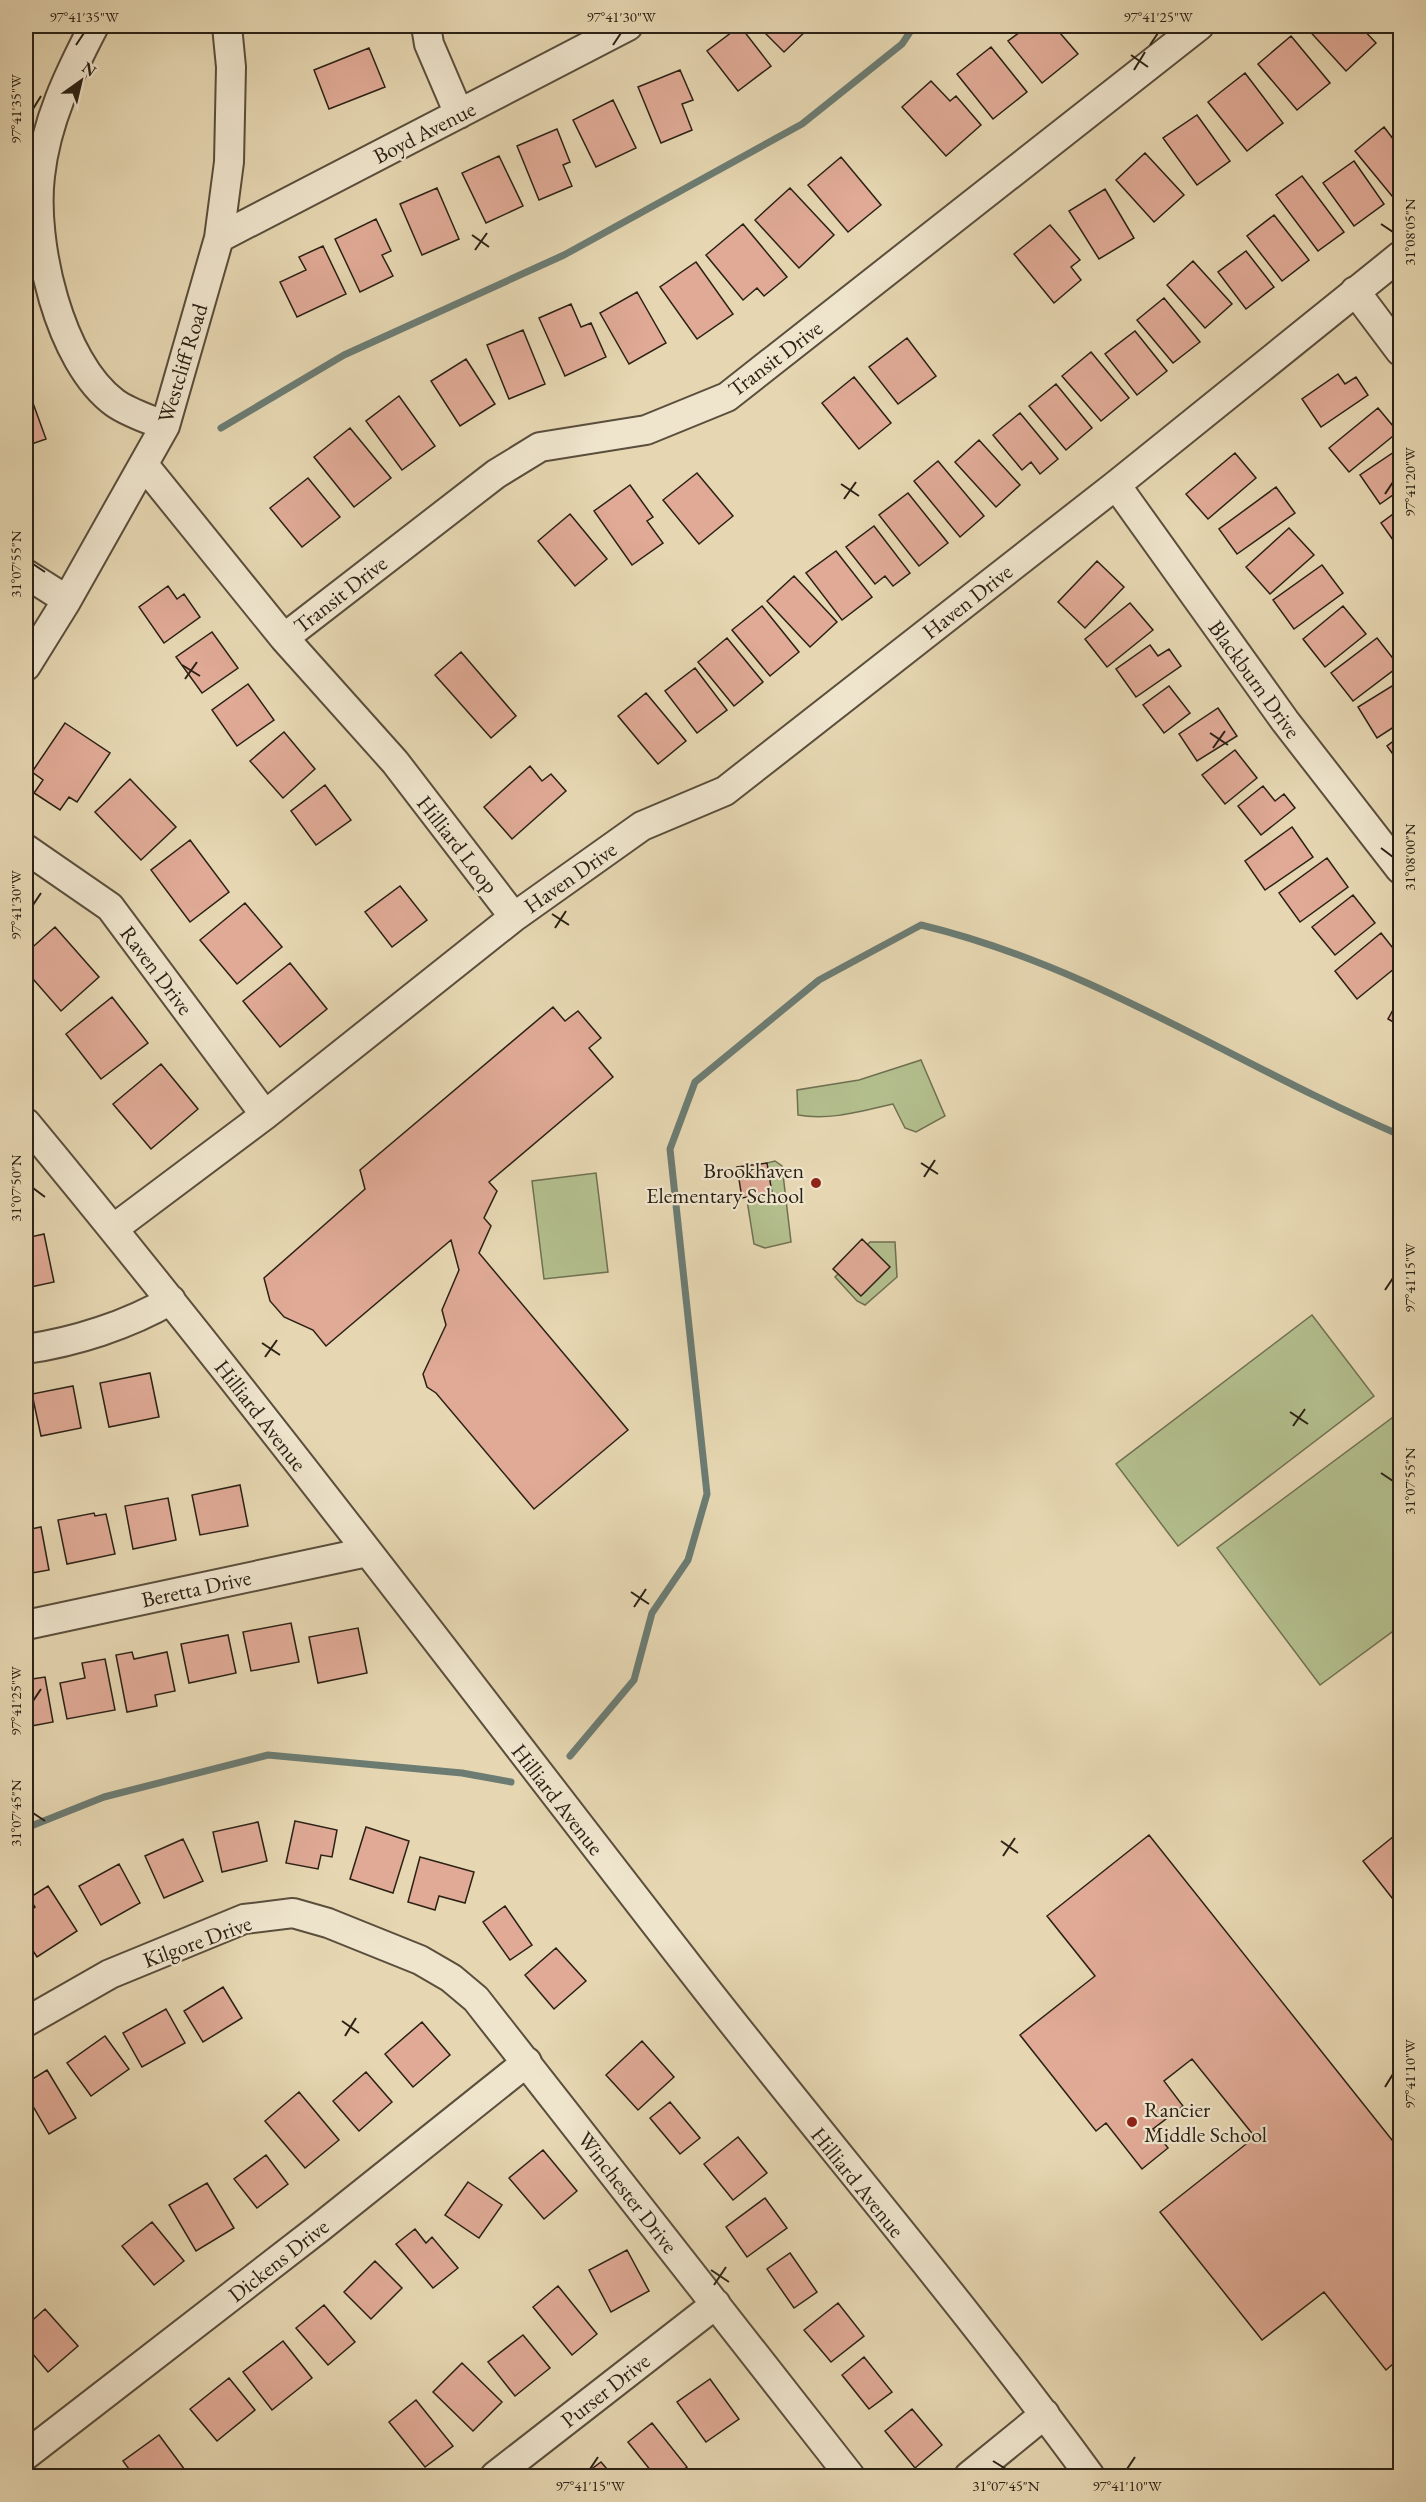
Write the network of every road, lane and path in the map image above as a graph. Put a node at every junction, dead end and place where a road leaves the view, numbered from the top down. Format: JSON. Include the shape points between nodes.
{"nodes":[{"id":1,"x":94,"y":26,"type":"edge"},
{"id":2,"x":227,"y":26,"type":"edge"},
{"id":3,"x":426,"y":26,"type":"edge"},
{"id":4,"x":628,"y":26,"type":"edge"},
{"id":5,"x":1199,"y":26,"type":"edge"},
{"id":6,"x":459,"y":114,"type":"junction"},
{"id":7,"x":32,"y":176,"type":"edge"},
{"id":8,"x":219,"y":237,"type":"junction"},
{"id":9,"x":1401,"y":256,"type":"edge"},
{"id":10,"x":1355,"y":291,"type":"junction"},
{"id":11,"x":1401,"y":351,"type":"edge"},
{"id":12,"x":165,"y":426,"type":"junction"},
{"id":13,"x":144,"y":465,"type":"junction"},
{"id":14,"x":1116,"y":485,"type":"junction"},
{"id":15,"x":26,"y":574,"type":"edge"},
{"id":16,"x":67,"y":600,"type":"junction"},
{"id":17,"x":284,"y":638,"type":"junction"},
{"id":18,"x":26,"y":666,"type":"edge"},
{"id":19,"x":26,"y":849,"type":"edge"},
{"id":20,"x":1401,"y":869,"type":"edge"},
{"id":21,"x":514,"y":917,"type":"junction"},
{"id":22,"x":265,"y":1116,"type":"junction"},
{"id":23,"x":26,"y":1123,"type":"edge"},
{"id":24,"x":113,"y":1229,"type":"junction"},
{"id":25,"x":171,"y":1300,"type":"junction"},
{"id":26,"x":26,"y":1349,"type":"edge"},
{"id":27,"x":367,"y":1552,"type":"junction"},
{"id":28,"x":26,"y":1625,"type":"edge"},
{"id":29,"x":378,"y":1942,"type":"joint"},
{"id":30,"x":26,"y":2022,"type":"edge"},
{"id":31,"x":527,"y":2062,"type":"junction"},
{"id":32,"x":716,"y":2304,"type":"junction"},
{"id":33,"x":1045,"y":2414,"type":"junction"},
{"id":34,"x":26,"y":2455,"type":"edge"},
{"id":35,"x":495,"y":2476,"type":"edge"},
{"id":36,"x":850,"y":2476,"type":"edge"},
{"id":37,"x":969,"y":2476,"type":"edge"},
{"id":38,"x":1090,"y":2476,"type":"edge"}],
"edges":[{"from":1,"to":7,"type":"street","via":[[65,82]]},
{"from":2,"to":8,"type":"street","name":"Westcliff Road","via":[[231,67],[229,162]]},
{"from":3,"to":6,"type":"street","via":[[429,44]]},
{"from":4,"to":6,"type":"street","name":"Boyd Avenue"},
{"from":5,"to":17,"type":"street","name":"Transit Drive","via":[[727,397],[646,430],[540,447],[496,474]]},
{"from":6,"to":8,"type":"street","name":"Boyd Avenue"},
{"from":7,"to":12,"type":"street","via":[[49,286],[70,345],[88,376],[115,404]]},
{"from":8,"to":12,"type":"street","name":"Westcliff Road"},
{"from":9,"to":10,"type":"street","name":"Haven Drive"},
{"from":10,"to":11,"type":"street"},
{"from":10,"to":14,"type":"street","name":"Haven Drive"},
{"from":12,"to":13,"type":"street","name":"Westcliff Road"},
{"from":13,"to":16,"type":"street","name":"Westcliff Road"},
{"from":13,"to":17,"type":"street","name":"Hilliard Loop"},
{"from":14,"to":20,"type":"street","name":"Blackburn Drive","via":[[1285,721]]},
{"from":14,"to":21,"type":"street","name":"Haven Drive","via":[[725,791],[642,826]]},
{"from":15,"to":16,"type":"street"},
{"from":16,"to":18,"type":"street","name":"Westcliff Road"},
{"from":17,"to":21,"type":"street","name":"Hilliard Loop","via":[[394,762]]},
{"from":19,"to":22,"type":"street","name":"Raven Drive","via":[[110,907]]},
{"from":21,"to":22,"type":"street","name":"Hilliard Loop"},
{"from":22,"to":24,"type":"street","name":"Hilliard Loop"},
{"from":23,"to":24,"type":"street","name":"Hilliard Avenue"},
{"from":24,"to":25,"type":"street","name":"Hilliard Avenue"},
{"from":25,"to":26,"type":"street","via":[[146,1315],[111,1328]]},
{"from":25,"to":27,"type":"street","name":"Hilliard Avenue"},
{"from":27,"to":28,"type":"street","name":"Beretta Drive"},
{"from":27,"to":33,"type":"street","name":"Hilliard Avenue","via":[[764,2064]]},
{"from":29,"to":30,"type":"street","name":"Kilgore Drive","via":[[293,1913],[244,1920],[110,1974]]},
{"from":29,"to":31,"type":"street","name":"Winchester Drive","via":[[451,1978],[476,1999]]},
{"from":31,"to":32,"type":"street","name":"Winchester Drive"},
{"from":31,"to":34,"type":"street","name":"Dickens Drive"},
{"from":32,"to":35,"type":"street","name":"Purser Drive"},
{"from":32,"to":36,"type":"street","name":"Winchester Drive"},
{"from":33,"to":37,"type":"street"},
{"from":33,"to":38,"type":"street","name":"Hilliard Avenue"}]}
